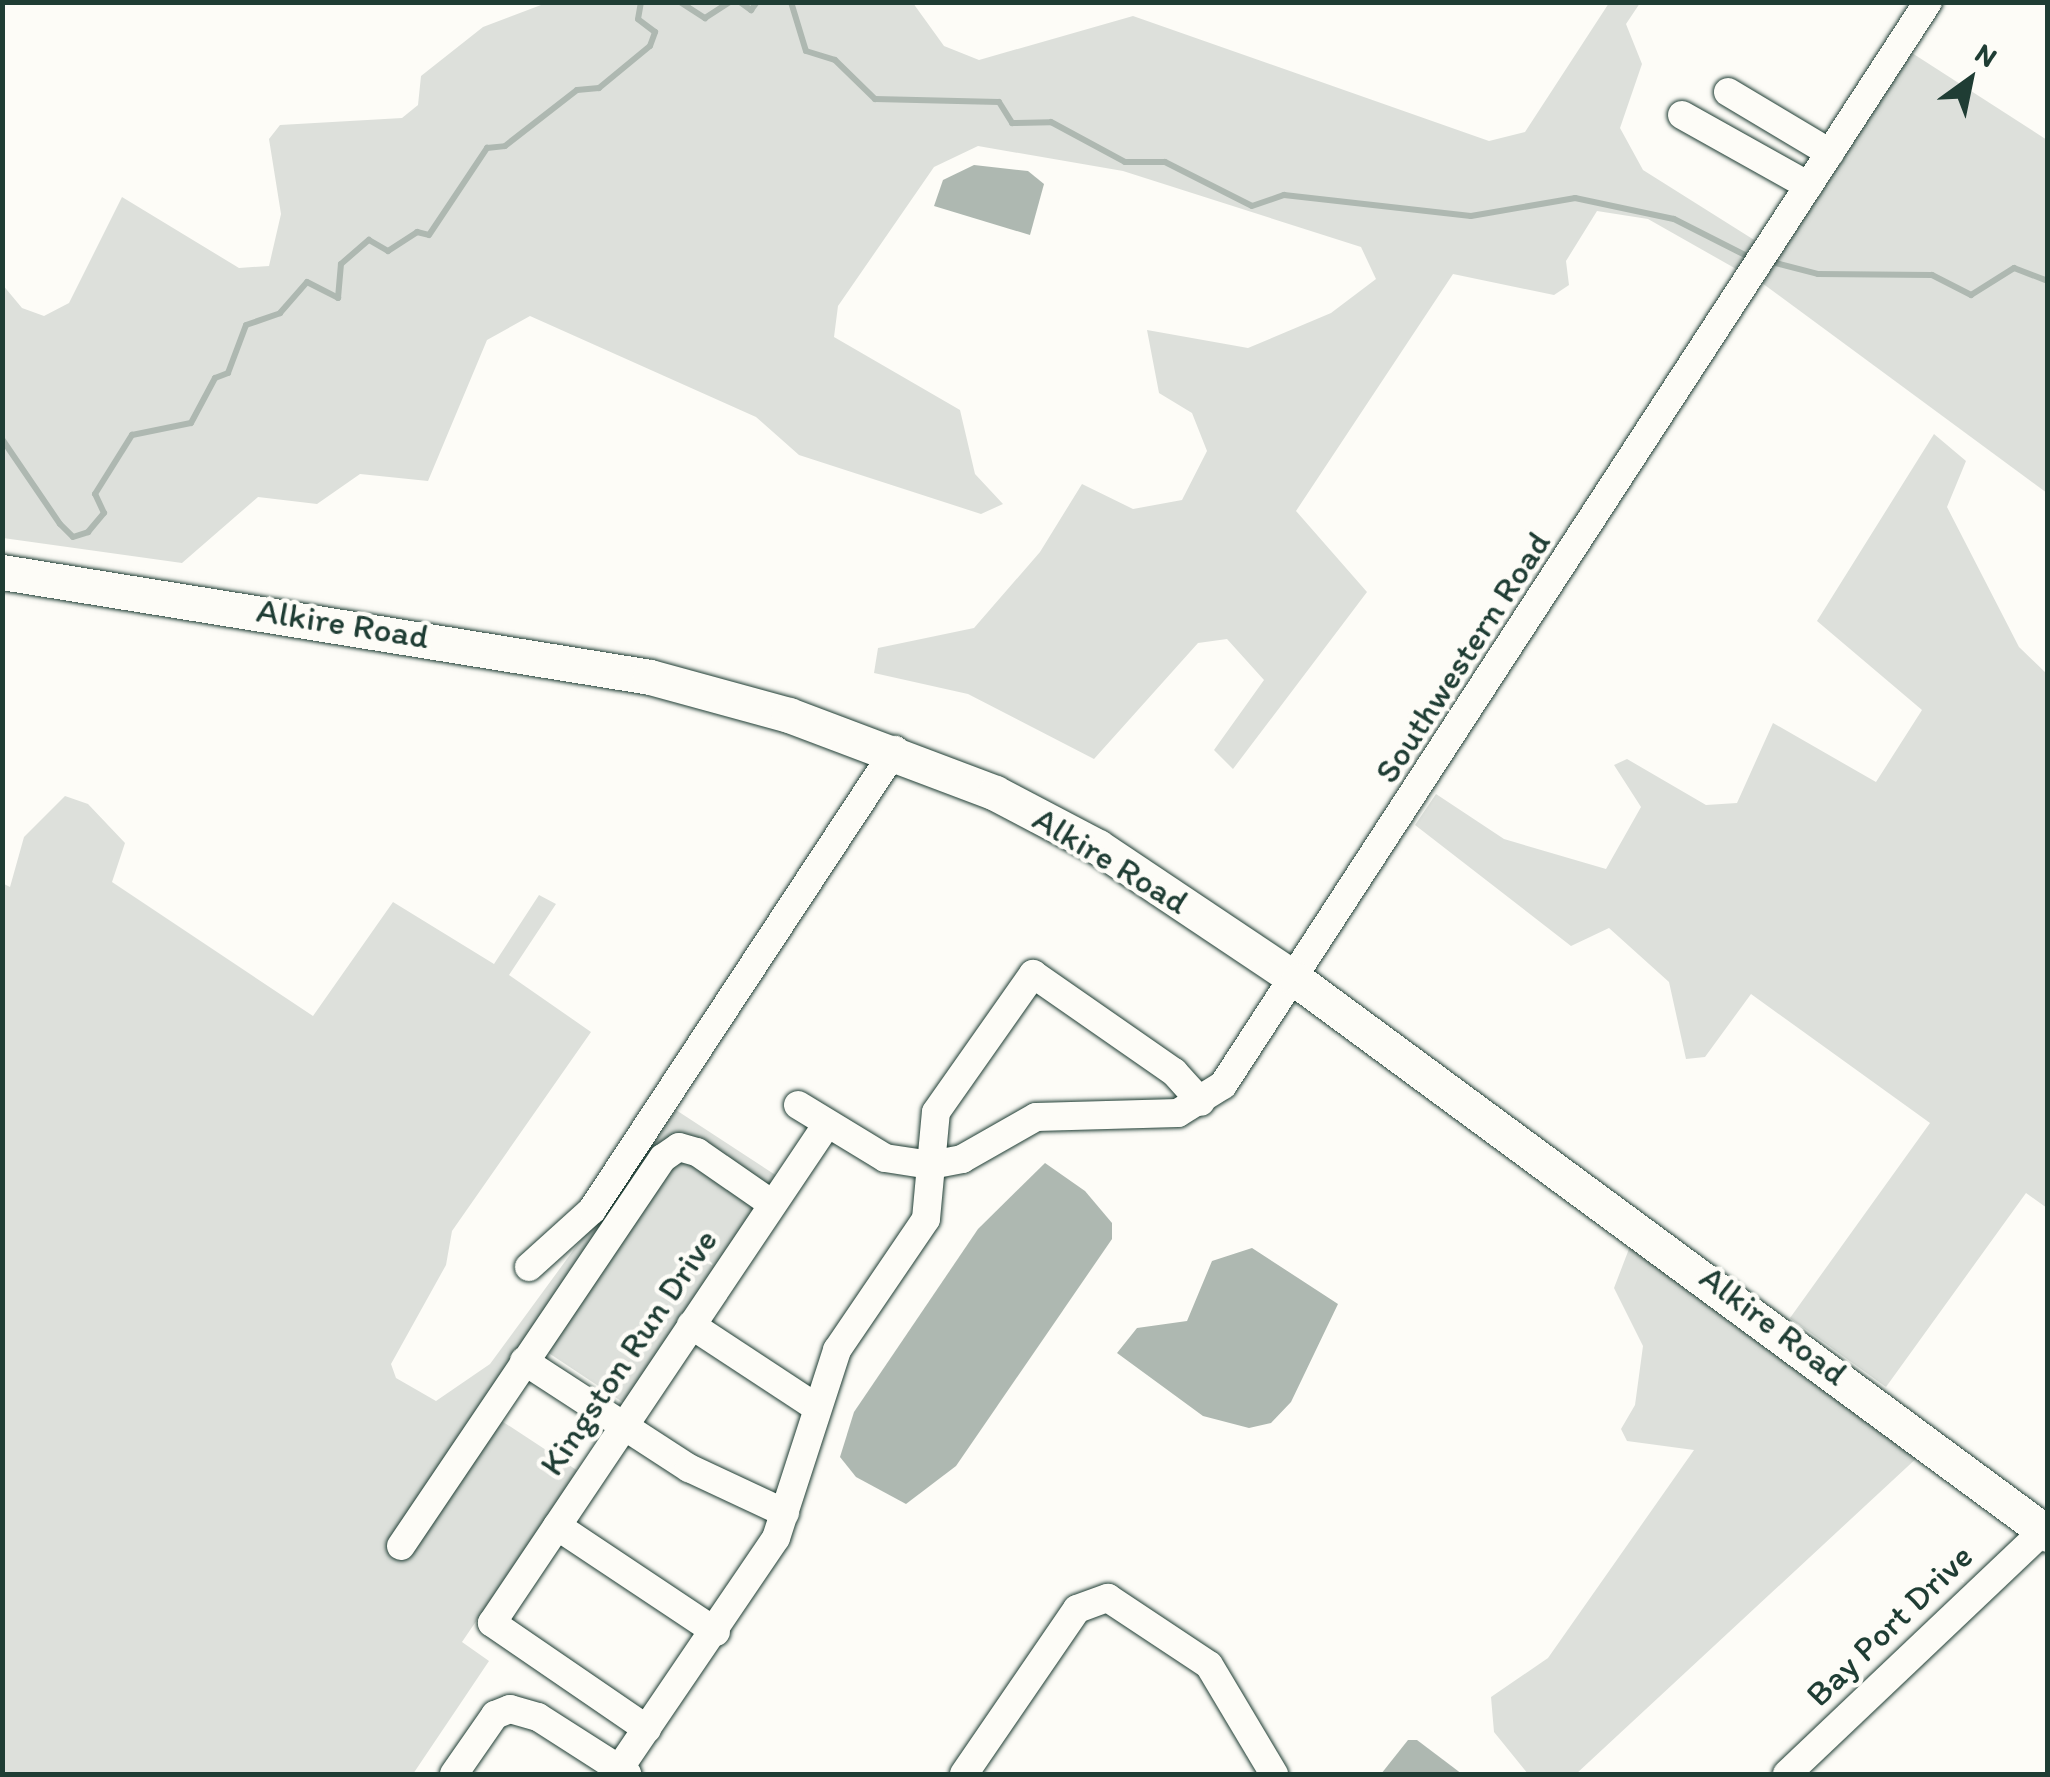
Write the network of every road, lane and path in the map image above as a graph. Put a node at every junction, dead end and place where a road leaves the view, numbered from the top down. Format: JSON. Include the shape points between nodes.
{"nodes":[{"id":1,"x":1928,"y":2,"type":"edge"},
{"id":2,"x":1728,"y":92,"type":"dead end"},
{"id":3,"x":1682,"y":115,"type":"dead end"},
{"id":4,"x":1830,"y":153,"type":"junction"},
{"id":5,"x":1809,"y":186,"type":"junction"},
{"id":6,"x":2,"y":572,"type":"edge"},
{"id":7,"x":895,"y":750,"type":"junction"},
{"id":8,"x":1298,"y":981,"type":"junction"},
{"id":9,"x":1201,"y":1102,"type":"junction"},
{"id":10,"x":798,"y":1105,"type":"dead end"},
{"id":11,"x":828,"y":1124,"type":"junction"},
{"id":12,"x":932,"y":1164,"type":"junction"},
{"id":13,"x":772,"y":1204,"type":"junction"},
{"id":14,"x":529,"y":1267,"type":"dead end"},
{"id":15,"x":691,"y":1325,"type":"junction"},
{"id":16,"x":524,"y":1361,"type":"junction"},
{"id":17,"x":813,"y":1405,"type":"junction"},
{"id":18,"x":624,"y":1426,"type":"junction"},
{"id":19,"x":785,"y":1512,"type":"junction"},
{"id":20,"x":557,"y":1526,"type":"junction"},
{"id":21,"x":2045,"y":1533,"type":"edge"},
{"id":22,"x":400,"y":1546,"type":"dead end"},
{"id":23,"x":716,"y":1632,"type":"junction"},
{"id":24,"x":647,"y":1730,"type":"junction"},
{"id":25,"x":623,"y":1772,"type":"edge"},
{"id":26,"x":454,"y":1774,"type":"edge"},
{"id":27,"x":964,"y":1774,"type":"edge"},
{"id":28,"x":1274,"y":1774,"type":"edge"},
{"id":29,"x":1787,"y":1774,"type":"edge"}],
"edges":[{"from":1,"to":4,"type":"street","name":"Southwestern Road"},
{"from":2,"to":4,"type":"street"},
{"from":3,"to":5,"type":"street"},
{"from":4,"to":5,"type":"street","name":"Southwestern Road"},
{"from":5,"to":8,"type":"street","name":"Southwestern Road"},
{"from":6,"to":7,"type":"main road","name":"Alkire Road","via":[[566,660],[716,694]]},
{"from":7,"to":8,"type":"main road","name":"Alkire Road","via":[[1080,836]]},
{"from":7,"to":14,"type":"street","via":[[592,1210]]},
{"from":8,"to":9,"type":"street","name":"Southwestern Road"},
{"from":8,"to":21,"type":"main road","name":"Alkire Road"},
{"from":9,"to":12,"type":"street","via":[[1156,1115],[1036,1117],[962,1159]]},
{"from":9,"to":12,"type":"street","via":[[1174,1072],[1033,974],[936,1112]]},
{"from":10,"to":11,"type":"street"},
{"from":11,"to":12,"type":"street","via":[[884,1158]]},
{"from":11,"to":13,"type":"street","name":"Kingston Run Drive"},
{"from":12,"to":17,"type":"street","via":[[926,1218],[837,1350]]},
{"from":13,"to":15,"type":"street","name":"Kingston Run Drive"},
{"from":13,"to":16,"type":"street","via":[[679,1147]]},
{"from":15,"to":17,"type":"street"},
{"from":15,"to":18,"type":"street","name":"Kingston Run Drive"},
{"from":16,"to":18,"type":"street"},
{"from":16,"to":22,"type":"street"},
{"from":17,"to":19,"type":"street"},
{"from":18,"to":19,"type":"street"},
{"from":18,"to":20,"type":"street","name":"Kingston Run Drive"},
{"from":19,"to":23,"type":"street"},
{"from":20,"to":23,"type":"street"},
{"from":20,"to":24,"type":"street","name":"Kingston Run Drive","via":[[492,1623]]},
{"from":21,"to":29,"type":"street","name":"Bay Port Drive"},
{"from":23,"to":24,"type":"street"},
{"from":24,"to":25,"type":"street"},
{"from":25,"to":26,"type":"street","via":[[538,1716],[510,1709],[495,1716]]},
{"from":27,"to":28,"type":"street","via":[[1077,1610],[1098,1598],[1132,1608],[1210,1665]]}]}
